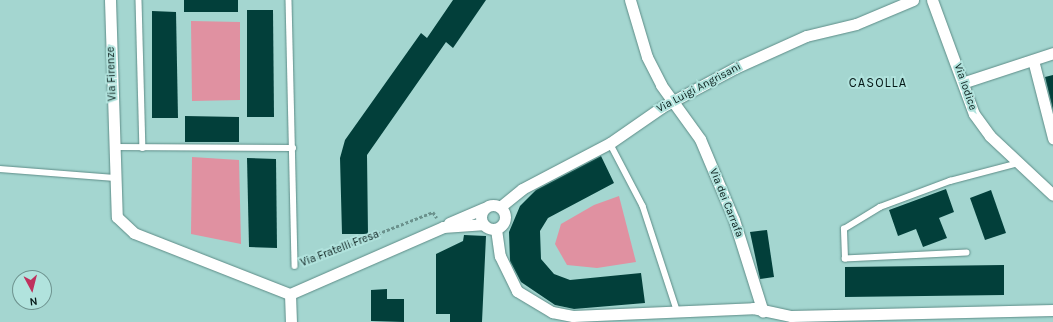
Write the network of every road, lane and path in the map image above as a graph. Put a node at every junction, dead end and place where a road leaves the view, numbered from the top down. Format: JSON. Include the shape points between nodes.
{"nodes":[{"id":1,"x":110,"y":0,"type":"edge"},
{"id":2,"x":139,"y":0,"type":"edge"},
{"id":3,"x":289,"y":0,"type":"edge"},
{"id":4,"x":630,"y":0,"type":"edge"},
{"id":5,"x":913,"y":0,"type":"edge"},
{"id":6,"x":932,"y":0,"type":"edge"},
{"id":7,"x":1053,"y":53,"type":"edge"},
{"id":8,"x":1033,"y":60,"type":"junction"},
{"id":9,"x":965,"y":82,"type":"junction"},
{"id":10,"x":674,"y":101,"type":"junction"},
{"id":11,"x":1053,"y":138,"type":"edge"},
{"id":12,"x":610,"y":143,"type":"junction"},
{"id":13,"x":114,"y":147,"type":"junction"},
{"id":14,"x":143,"y":148,"type":"junction"},
{"id":15,"x":293,"y":148,"type":"junction"},
{"id":16,"x":1019,"y":163,"type":"junction"},
{"id":17,"x":0,"y":169,"type":"edge"},
{"id":18,"x":115,"y":178,"type":"junction"},
{"id":19,"x":1053,"y":195,"type":"edge"},
{"id":20,"x":500,"y":206,"type":"junction"},
{"id":21,"x":484,"y":208,"type":"junction"},
{"id":22,"x":482,"y":224,"type":"junction"},
{"id":23,"x":443,"y":227,"type":"junction"},
{"id":24,"x":496,"y":229,"type":"junction"},
{"id":25,"x":968,"y":253,"type":"dead end"},
{"id":26,"x":295,"y":266,"type":"joint"},
{"id":27,"x":290,"y":294,"type":"junction"},
{"id":28,"x":677,"y":310,"type":"junction"},
{"id":29,"x":1053,"y":310,"type":"edge"},
{"id":30,"x":763,"y":312,"type":"junction"},
{"id":31,"x":291,"y":322,"type":"edge"}],
"edges":[{"from":1,"to":13,"type":"street","name":"Via Firenze"},
{"from":2,"to":14,"type":"lane"},
{"from":3,"to":15,"type":"lane","name":"Via Fratelli Fresa"},
{"from":4,"to":10,"type":"street","name":"Via dei Carrafa","via":[[647,58]]},
{"from":5,"to":10,"type":"street","name":"Via Luigi Angrisani","via":[[856,24],[783,45]]},
{"from":6,"to":9,"type":"street","name":"Via Iodice"},
{"from":7,"to":8,"type":"street"},
{"from":8,"to":9,"type":"street"},
{"from":8,"to":11,"type":"street"},
{"from":9,"to":16,"type":"street","name":"Via Iodice","via":[[974,114],[990,136]]},
{"from":10,"to":12,"type":"street","name":"Via Luigi Angrisani"},
{"from":10,"to":30,"type":"street","name":"Via dei Carrafa","via":[[700,139],[734,220]]},
{"from":12,"to":20,"type":"street","name":"Via Luigi Angrisani","via":[[522,189]]},
{"from":12,"to":28,"type":"lane","via":[[643,206]]},
{"from":13,"to":14,"type":"lane"},
{"from":13,"to":18,"type":"street"},
{"from":14,"to":15,"type":"lane"},
{"from":15,"to":26,"type":"lane","name":"Via Fratelli Fresa"},
{"from":16,"to":19,"type":"street","name":"Via Iodice"},
{"from":16,"to":25,"type":"lane","via":[[950,181],[880,207],[844,230],[845,259]]},
{"from":17,"to":18,"type":"lane"},
{"from":18,"to":27,"type":"street","via":[[117,217],[129,229],[153,241]]},
{"from":20,"to":21,"type":"street"},
{"from":20,"to":24,"type":"street","via":[[506,217]]},
{"from":21,"to":22,"type":"street"},
{"from":21,"to":23,"type":"street"},
{"from":22,"to":23,"type":"street"},
{"from":22,"to":24,"type":"street"},
{"from":23,"to":26,"type":"path","name":"Via Fratelli Fresa","via":[[433,212]]},
{"from":23,"to":27,"type":"street"},
{"from":24,"to":28,"type":"street","via":[[500,256],[517,291],[552,312],[573,316]]},
{"from":27,"to":31,"type":"street"},
{"from":28,"to":30,"type":"street","via":[[753,308]]},
{"from":29,"to":30,"type":"street","via":[[791,316]]}]}
